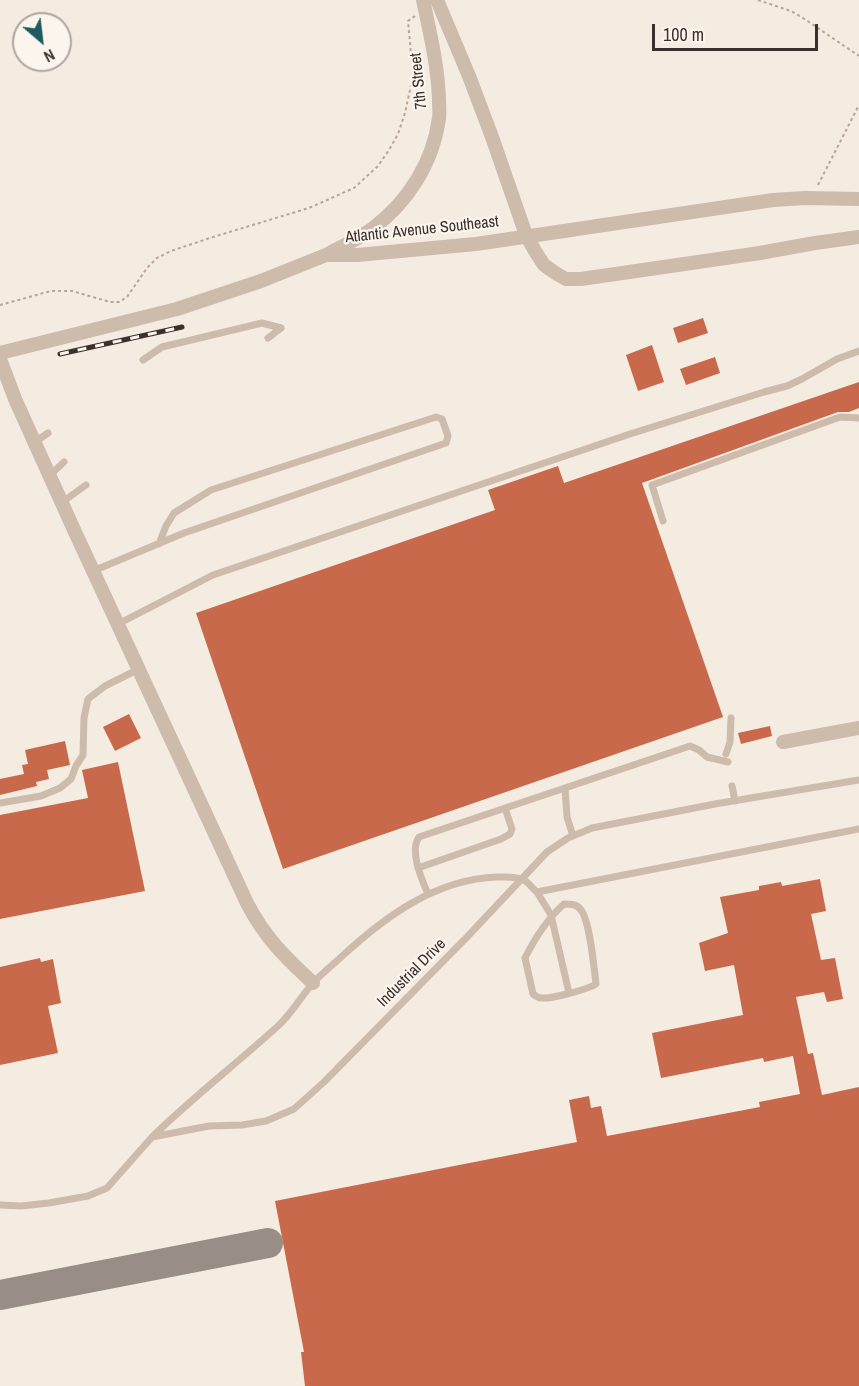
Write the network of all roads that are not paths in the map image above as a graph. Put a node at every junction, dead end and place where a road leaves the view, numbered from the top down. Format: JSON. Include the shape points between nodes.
{"nodes":[{"id":1,"x":437,"y":0,"type":"edge"},
{"id":2,"x":420,"y":6,"type":"edge"},
{"id":3,"x":859,"y":199,"type":"edge"},
{"id":4,"x":526,"y":236,"type":"junction"},
{"id":5,"x":859,"y":237,"type":"edge"},
{"id":6,"x":326,"y":255,"type":"junction"},
{"id":7,"x":268,"y":338,"type":"dead end"},
{"id":8,"x":859,"y":351,"type":"edge"},
{"id":9,"x":0,"y":353,"type":"edge"},
{"id":10,"x":0,"y":359,"type":"edge"},
{"id":11,"x":143,"y":360,"type":"dead end"},
{"id":12,"x":859,"y":418,"type":"edge"},
{"id":13,"x":48,"y":433,"type":"dead end"},
{"id":14,"x":34,"y":442,"type":"junction"},
{"id":15,"x":64,"y":462,"type":"dead end"},
{"id":16,"x":50,"y":476,"type":"junction"},
{"id":17,"x":86,"y":485,"type":"dead end"},
{"id":18,"x":61,"y":503,"type":"junction"},
{"id":19,"x":663,"y":521,"type":"dead end"},
{"id":20,"x":159,"y":544,"type":"junction"},
{"id":21,"x":93,"y":571,"type":"junction"},
{"id":22,"x":118,"y":624,"type":"junction"},
{"id":23,"x":140,"y":669,"type":"junction"},
{"id":24,"x":731,"y":718,"type":"dead end"},
{"id":25,"x":859,"y":728,"type":"edge"},
{"id":26,"x":783,"y":742,"type":"dead end"},
{"id":27,"x":859,"y":780,"type":"edge"},
{"id":28,"x":732,"y":786,"type":"dead end"},
{"id":29,"x":565,"y":788,"type":"junction"},
{"id":30,"x":735,"y":801,"type":"junction"},
{"id":31,"x":0,"y":803,"type":"edge"},
{"id":32,"x":505,"y":808,"type":"junction"},
{"id":33,"x":859,"y":829,"type":"edge"},
{"id":34,"x":573,"y":836,"type":"junction"},
{"id":35,"x":418,"y":868,"type":"junction"},
{"id":36,"x":523,"y":879,"type":"junction"},
{"id":37,"x":537,"y":892,"type":"junction"},
{"id":38,"x":428,"y":894,"type":"junction"},
{"id":39,"x":551,"y":915,"type":"junction"},
{"id":40,"x":313,"y":983,"type":"junction"},
{"id":41,"x":569,"y":993,"type":"junction"},
{"id":42,"x":152,"y":1137,"type":"junction"},
{"id":43,"x":0,"y":1205,"type":"edge"}],
"edges":[{"from":1,"to":4,"type":"street","via":[[492,137]]},
{"from":2,"to":6,"type":"street","name":"7th Street","via":[[438,83],[439,117],[432,148],[423,171],[394,210],[371,229]]},
{"from":3,"to":4,"type":"street","name":"Atlantic Avenue Southeast","via":[[773,200]]},
{"from":4,"to":5,"type":"street","via":[[544,265],[566,279]]},
{"from":4,"to":6,"type":"street","name":"Atlantic Avenue Southeast","via":[[425,250]]},
{"from":6,"to":9,"type":"street","name":"Atlantic Avenue Southeast","via":[[177,309]]},
{"from":7,"to":11,"type":"lane","via":[[281,328],[262,323],[162,347]]},
{"from":8,"to":22,"type":"lane","via":[[787,386],[630,434],[213,575]]},
{"from":10,"to":14,"type":"street"},
{"from":12,"to":19,"type":"lane","via":[[840,417],[652,485]]},
{"from":13,"to":14,"type":"lane"},
{"from":14,"to":16,"type":"street"},
{"from":15,"to":16,"type":"lane"},
{"from":16,"to":18,"type":"street"},
{"from":17,"to":18,"type":"lane"},
{"from":18,"to":21,"type":"street"},
{"from":20,"to":20,"type":"lane","via":[[446,443],[442,419],[436,417],[212,490],[174,513]]},
{"from":20,"to":21,"type":"lane"},
{"from":21,"to":22,"type":"street"},
{"from":22,"to":23,"type":"street"},
{"from":23,"to":31,"type":"lane","via":[[88,699],[83,755],[72,779],[41,796]]},
{"from":23,"to":40,"type":"street","via":[[254,916],[270,941]]},
{"from":24,"to":29,"type":"lane","via":[[727,758],[707,756],[690,746]]},
{"from":25,"to":26,"type":"street"},
{"from":27,"to":30,"type":"lane","name":"Industrial Drive"},
{"from":28,"to":30,"type":"lane"},
{"from":29,"to":32,"type":"lane"},
{"from":29,"to":34,"type":"lane"},
{"from":30,"to":34,"type":"lane","name":"Industrial Drive","via":[[592,828]]},
{"from":32,"to":35,"type":"lane","via":[[419,837],[415,847]]},
{"from":32,"to":35,"type":"lane","via":[[510,834]]},
{"from":33,"to":37,"type":"lane"},
{"from":34,"to":36,"type":"lane","name":"Industrial Drive","via":[[547,852]]},
{"from":35,"to":38,"type":"lane"},
{"from":36,"to":37,"type":"lane"},
{"from":36,"to":38,"type":"lane","via":[[481,878]]},
{"from":36,"to":42,"type":"lane","name":"Industrial Drive","via":[[294,1109],[242,1125],[209,1125]]},
{"from":37,"to":39,"type":"lane"},
{"from":38,"to":40,"type":"lane","via":[[383,922]]},
{"from":39,"to":41,"type":"lane"},
{"from":39,"to":41,"type":"lane","via":[[525,958],[533,994],[549,998]]},
{"from":39,"to":41,"type":"lane","via":[[564,904],[573,904],[581,909],[587,923],[596,984]]},
{"from":40,"to":42,"type":"lane","via":[[280,1025]]},
{"from":42,"to":43,"type":"lane","via":[[107,1188],[65,1201]]}]}
